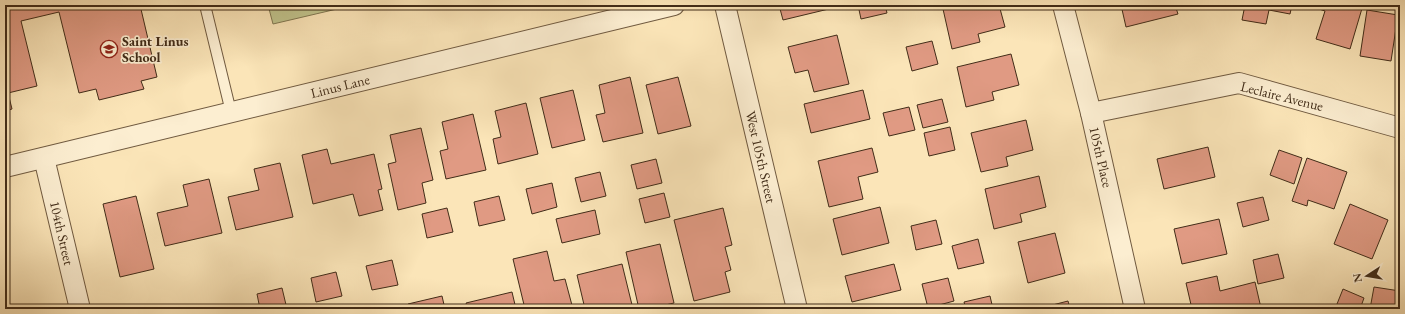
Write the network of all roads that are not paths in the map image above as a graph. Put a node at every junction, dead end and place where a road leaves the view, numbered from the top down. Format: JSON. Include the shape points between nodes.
{"nodes":[{"id":1,"x":205,"y":5,"type":"edge"},
{"id":2,"x":674,"y":5,"type":"edge"},
{"id":3,"x":725,"y":5,"type":"edge"},
{"id":4,"x":1063,"y":5,"type":"edge"},
{"id":5,"x":231,"y":112,"type":"junction"},
{"id":6,"x":1091,"y":113,"type":"junction"},
{"id":7,"x":1400,"y":128,"type":"edge"},
{"id":8,"x":44,"y":158,"type":"junction"},
{"id":9,"x":5,"y":167,"type":"edge"},
{"id":10,"x":80,"y":309,"type":"edge"},
{"id":11,"x":797,"y":309,"type":"edge"},
{"id":12,"x":1135,"y":309,"type":"edge"}],
"edges":[{"from":1,"to":5,"type":"lane"},
{"from":2,"to":5,"type":"street","name":"Linus Lane"},
{"from":3,"to":11,"type":"street","name":"West 105th Street"},
{"from":4,"to":6,"type":"street","name":"105th Place"},
{"from":5,"to":8,"type":"street","name":"Linus Lane"},
{"from":6,"to":7,"type":"street","name":"Leclaire Avenue","via":[[1239,83]]},
{"from":6,"to":12,"type":"street","name":"105th Place"},
{"from":8,"to":9,"type":"street","name":"Linus Lane"},
{"from":8,"to":10,"type":"street","name":"104th Street"}]}
